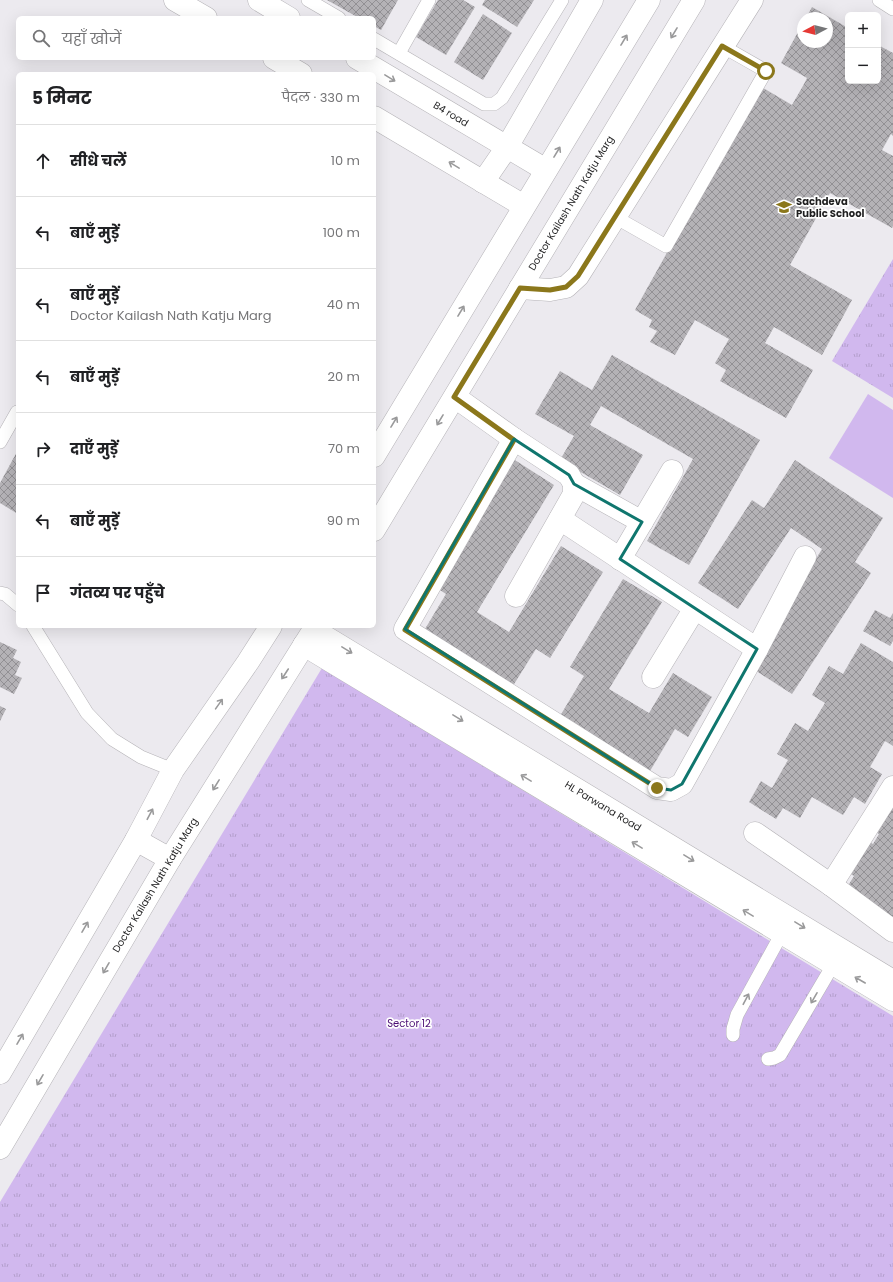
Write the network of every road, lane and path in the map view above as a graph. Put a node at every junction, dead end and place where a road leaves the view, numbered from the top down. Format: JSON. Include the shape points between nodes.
{"nodes":[{"id":1,"x":175,"y":0,"type":"edge"},
{"id":2,"x":259,"y":0,"type":"edge"},
{"id":3,"x":308,"y":0,"type":"edge"},
{"id":4,"x":429,"y":0,"type":"edge"},
{"id":5,"x":562,"y":0,"type":"edge"},
{"id":6,"x":592,"y":0,"type":"edge"},
{"id":7,"x":648,"y":0,"type":"edge"},
{"id":8,"x":694,"y":0,"type":"edge"},
{"id":9,"x":752,"y":0,"type":"edge"},
{"id":10,"x":879,"y":0,"type":"edge"},
{"id":11,"x":893,"y":9,"type":"edge"},
{"id":12,"x":203,"y":16,"type":"edge"},
{"id":13,"x":286,"y":16,"type":"edge"},
{"id":14,"x":336,"y":16,"type":"edge"},
{"id":15,"x":376,"y":39,"type":"edge"},
{"id":16,"x":722,"y":46,"type":"junction"},
{"id":17,"x":399,"y":53,"type":"junction"},
{"id":18,"x":277,"y":60,"type":"edge"},
{"id":19,"x":360,"y":60,"type":"edge"},
{"id":20,"x":298,"y":72,"type":"edge"},
{"id":21,"x":376,"y":118,"type":"edge"},
{"id":22,"x":507,"y":147,"type":"junction"},
{"id":23,"x":546,"y":170,"type":"junction"},
{"id":24,"x":483,"y":182,"type":"junction"},
{"id":25,"x":524,"y":206,"type":"junction"},
{"id":26,"x":615,"y":217,"type":"junction"},
{"id":27,"x":520,"y":288,"type":"junction"},
{"id":28,"x":454,"y":397,"type":"junction"},
{"id":29,"x":16,"y":414,"type":"edge"},
{"id":30,"x":514,"y":440,"type":"junction"},
{"id":31,"x":0,"y":442,"type":"edge"},
{"id":32,"x":376,"y":453,"type":"edge"},
{"id":33,"x":672,"y":471,"type":"dead end"},
{"id":34,"x":574,"y":484,"type":"junction"},
{"id":35,"x":560,"y":519,"type":"junction"},
{"id":36,"x":642,"y":522,"type":"junction"},
{"id":37,"x":376,"y":527,"type":"edge"},
{"id":38,"x":805,"y":558,"type":"dead end"},
{"id":39,"x":620,"y":559,"type":"junction"},
{"id":40,"x":0,"y":593,"type":"edge"},
{"id":41,"x":516,"y":596,"type":"dead end"},
{"id":42,"x":16,"y":603,"type":"edge"},
{"id":43,"x":695,"y":608,"type":"junction"},
{"id":44,"x":34,"y":628,"type":"edge"},
{"id":45,"x":270,"y":628,"type":"edge"},
{"id":46,"x":312,"y":634,"type":"edge"},
{"id":47,"x":757,"y":649,"type":"junction"},
{"id":48,"x":653,"y":677,"type":"dead end"},
{"id":49,"x":174,"y":770,"type":"junction"},
{"id":50,"x":893,"y":788,"type":"edge"},
{"id":51,"x":755,"y":833,"type":"dead end"},
{"id":52,"x":136,"y":840,"type":"junction"},
{"id":53,"x":170,"y":859,"type":"junction"},
{"id":54,"x":831,"y":885,"type":"junction"},
{"id":55,"x":893,"y":931,"type":"edge"},
{"id":56,"x":782,"y":933,"type":"junction"},
{"id":57,"x":833,"y":965,"type":"junction"},
{"id":58,"x":893,"y":981,"type":"edge"},
{"id":59,"x":893,"y":1000,"type":"edge"},
{"id":60,"x":733,"y":1035,"type":"dead end"},
{"id":61,"x":768,"y":1059,"type":"dead end"},
{"id":62,"x":0,"y":1073,"type":"edge"},
{"id":63,"x":3,"y":1138,"type":"edge"}],
"edges":[{"from":1,"to":12,"type":"street"},
{"from":2,"to":13,"type":"street"},
{"from":3,"to":14,"type":"lane"},
{"from":4,"to":17,"type":"lane"},
{"from":5,"to":17,"type":"lane","via":[[502,98],[494,104],[484,104]]},
{"from":6,"to":22,"type":"street"},
{"from":23,"to":7,"type":"street","one_way":true},
{"from":8,"to":27,"type":"street","name":"Doctor Kailash Nath Katju Marg","one_way":true},
{"from":9,"to":16,"type":"street"},
{"from":10,"to":11,"type":"lane"},
{"from":15,"to":17,"type":"lane"},
{"from":16,"to":26,"type":"street"},
{"from":16,"to":26,"type":"lane","via":[[766,71],[666,246]]},
{"from":18,"to":20,"type":"street"},
{"from":19,"to":22,"type":"street","name":"B4 road","one_way":true},
{"from":24,"to":21,"type":"street","one_way":true},
{"from":22,"to":23,"type":"street","name":"B4 road"},
{"from":22,"to":24,"type":"street"},
{"from":23,"to":25,"type":"street"},
{"from":24,"to":25,"type":"street"},
{"from":32,"to":25,"type":"street","one_way":true},
{"from":26,"to":27,"type":"street","via":[[578,276],[566,287],[550,290]]},
{"from":27,"to":28,"type":"street","name":"Doctor Kailash Nath Katju Marg"},
{"from":28,"to":30,"type":"street"},
{"from":28,"to":37,"type":"street","name":"Doctor Kailash Nath Katju Marg","one_way":true},
{"from":29,"to":31,"type":"lane"},
{"from":30,"to":34,"type":"street","via":[[569,475]]},
{"from":30,"to":47,"type":"street","via":[[405,630],[657,788],[671,790],[682,784]]},
{"from":33,"to":36,"type":"street"},
{"from":34,"to":35,"type":"street","via":[[574,494]]},
{"from":34,"to":36,"type":"street"},
{"from":35,"to":39,"type":"street"},
{"from":35,"to":41,"type":"street"},
{"from":36,"to":39,"type":"street"},
{"from":38,"to":47,"type":"street"},
{"from":39,"to":43,"type":"street"},
{"from":40,"to":42,"type":"lane"},
{"from":43,"to":47,"type":"street"},
{"from":43,"to":48,"type":"street"},
{"from":44,"to":49,"type":"lane","via":[[87,713],[112,739],[141,757]]},
{"from":49,"to":45,"type":"street","one_way":true},
{"from":46,"to":53,"type":"street","name":"Doctor Kailash Nath Katju Marg","one_way":true},
{"from":56,"to":46,"type":"street","one_way":true},
{"from":46,"to":58,"type":"street","name":"HL Parwana Road","one_way":true},
{"from":52,"to":49,"type":"street","one_way":true},
{"from":50,"to":54,"type":"street"},
{"from":51,"to":54,"type":"street"},
{"from":52,"to":53,"type":"street"},
{"from":62,"to":52,"type":"street","one_way":true},
{"from":53,"to":63,"type":"street","name":"Doctor Kailash Nath Katju Marg","one_way":true},
{"from":54,"to":55,"type":"street"},
{"from":56,"to":57,"type":"street"},
{"from":60,"to":56,"type":"lane","one_way":true,"via":[[737,1016]]},
{"from":59,"to":57,"type":"street","one_way":true},
{"from":57,"to":61,"type":"lane","one_way":true,"via":[[780,1055]]}]}
